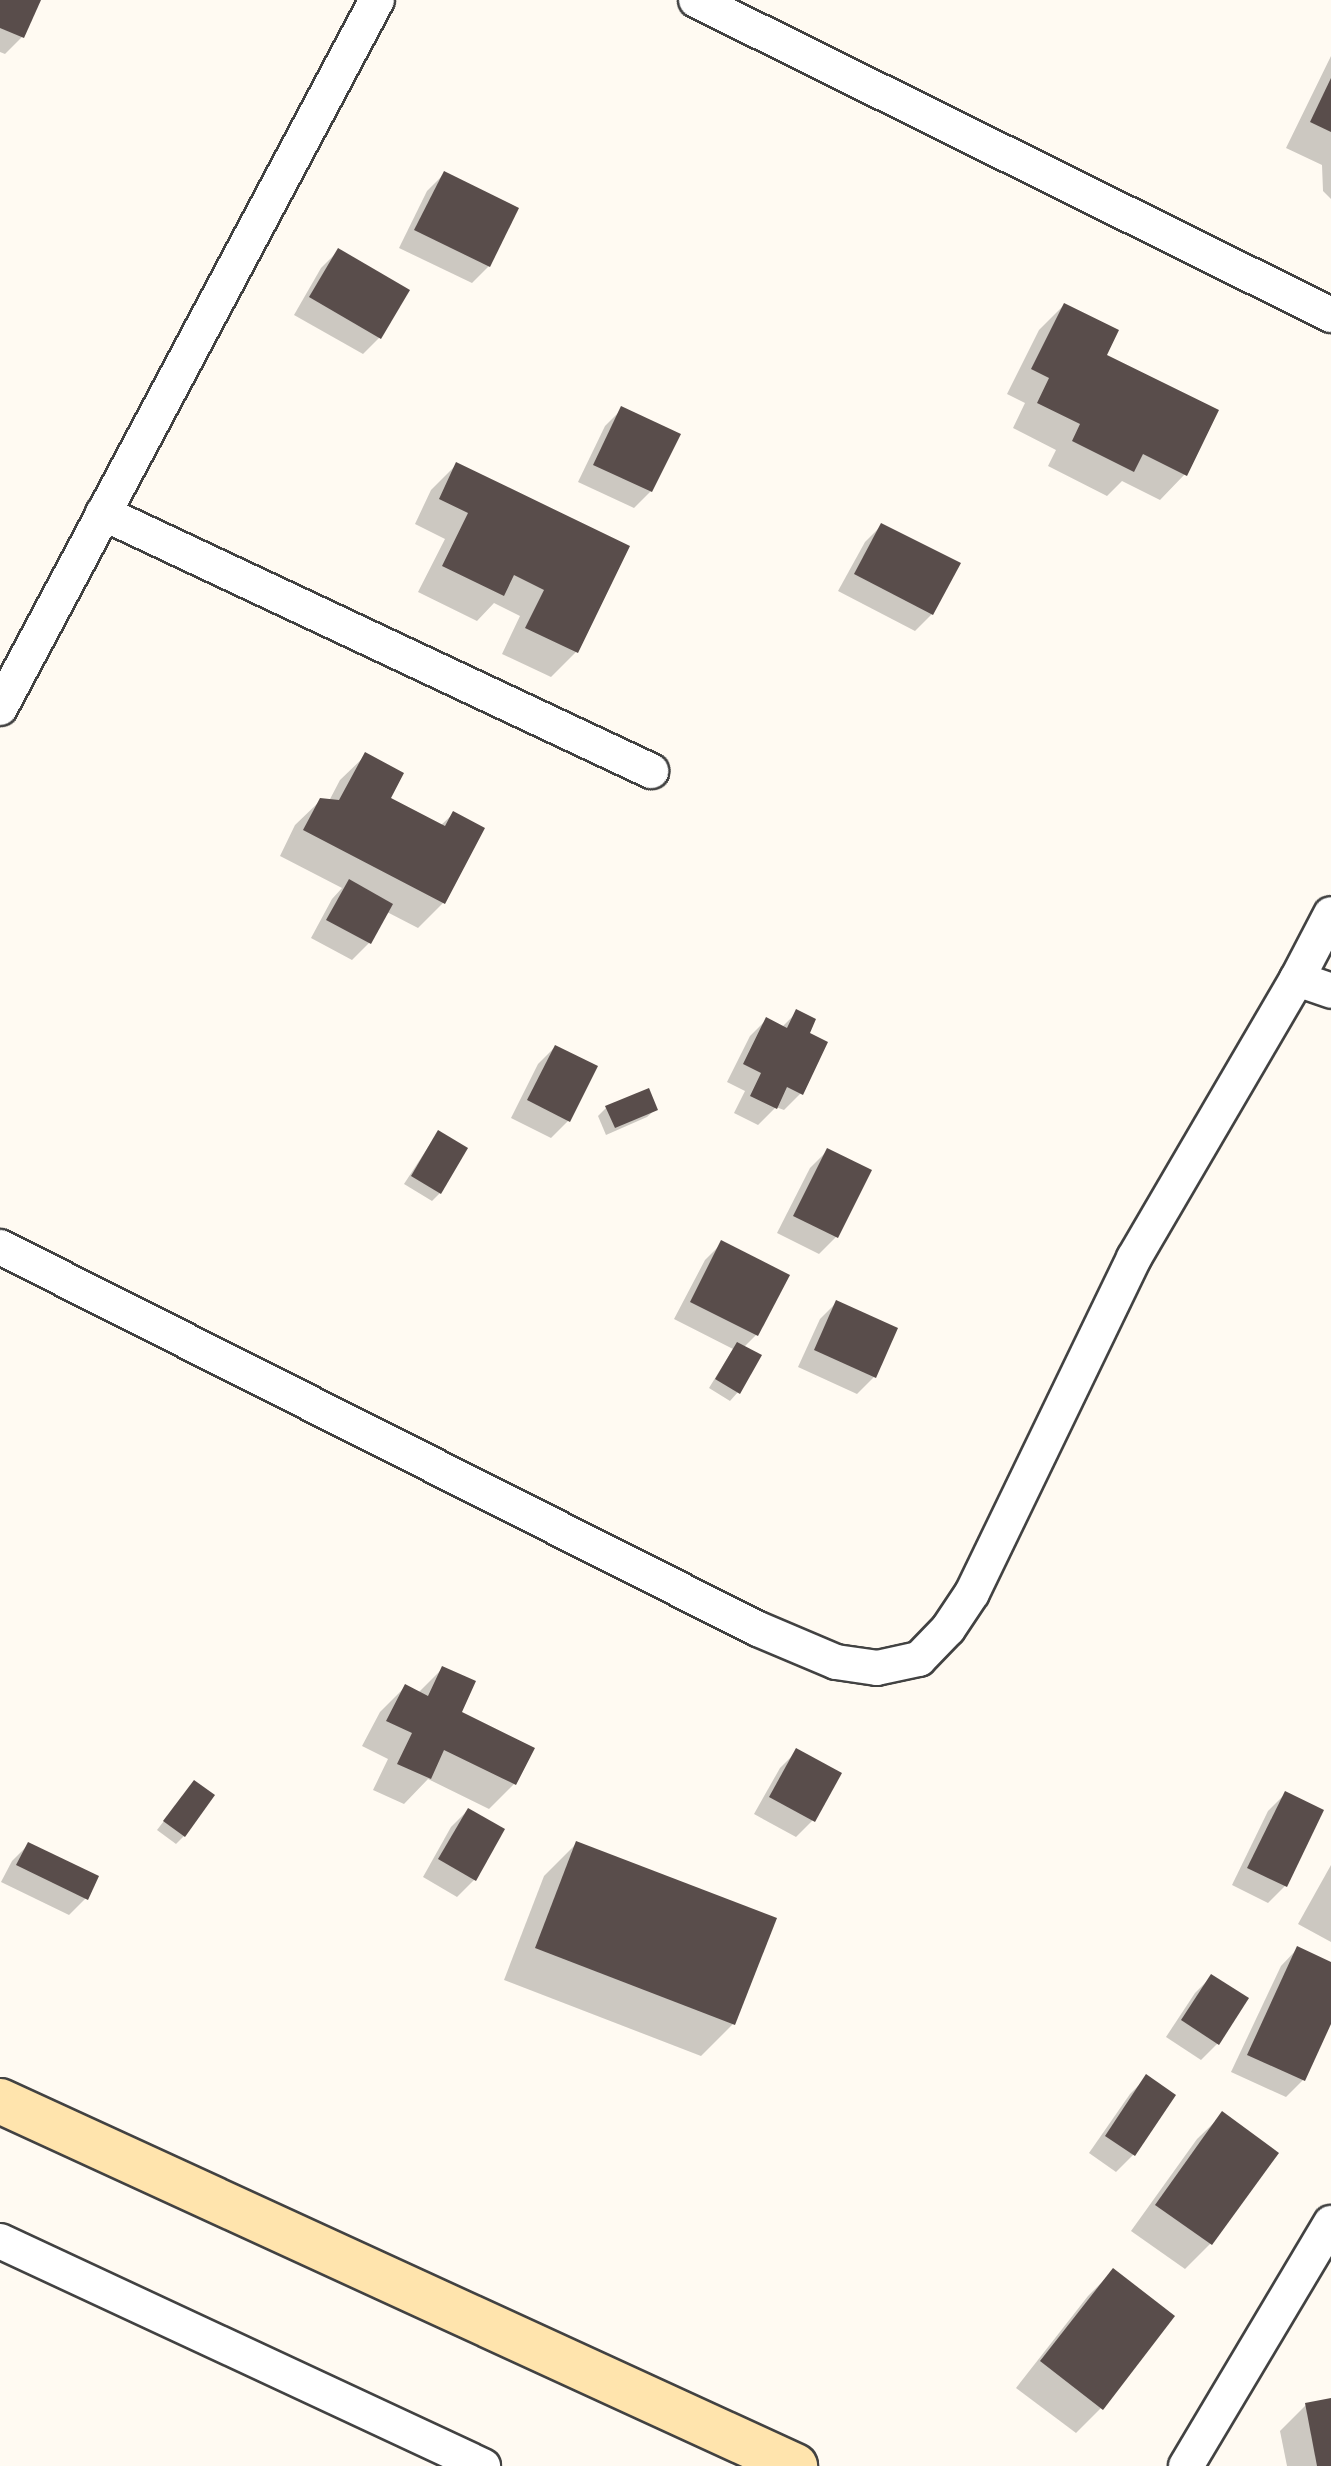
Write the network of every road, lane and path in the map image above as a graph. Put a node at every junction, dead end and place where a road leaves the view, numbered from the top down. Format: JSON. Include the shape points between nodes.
{"nodes":[{"id":1,"x":377,"y":0,"type":"edge"},
{"id":2,"x":696,"y":0,"type":"edge"},
{"id":3,"x":1331,"y":315,"type":"edge"},
{"id":4,"x":103,"y":513,"type":"junction"},
{"id":5,"x":0,"y":708,"type":"edge"},
{"id":6,"x":651,"y":771,"type":"dead end"},
{"id":7,"x":1331,"y":914,"type":"edge"},
{"id":8,"x":1297,"y":979,"type":"junction"},
{"id":9,"x":1331,"y":991,"type":"edge"},
{"id":10,"x":0,"y":1247,"type":"edge"},
{"id":11,"x":0,"y":2101,"type":"edge"},
{"id":12,"x":1331,"y":2223,"type":"edge"},
{"id":13,"x":0,"y":2241,"type":"edge"},
{"id":14,"x":483,"y":2466,"type":"edge"},
{"id":15,"x":795,"y":2466,"type":"edge"},
{"id":16,"x":1186,"y":2466,"type":"edge"}],
"edges":[{"from":1,"to":4,"type":"street"},
{"from":2,"to":3,"type":"street"},
{"from":4,"to":5,"type":"street"},
{"from":4,"to":6,"type":"street"},
{"from":7,"to":8,"type":"street"},
{"from":8,"to":9,"type":"street"},
{"from":8,"to":10,"type":"street","via":[[1134,1258],[972,1593],[919,1659],[877,1668],[836,1662],[758,1629]]},
{"from":11,"to":15,"type":"main road"},
{"from":12,"to":16,"type":"street"},
{"from":13,"to":14,"type":"street"}]}
